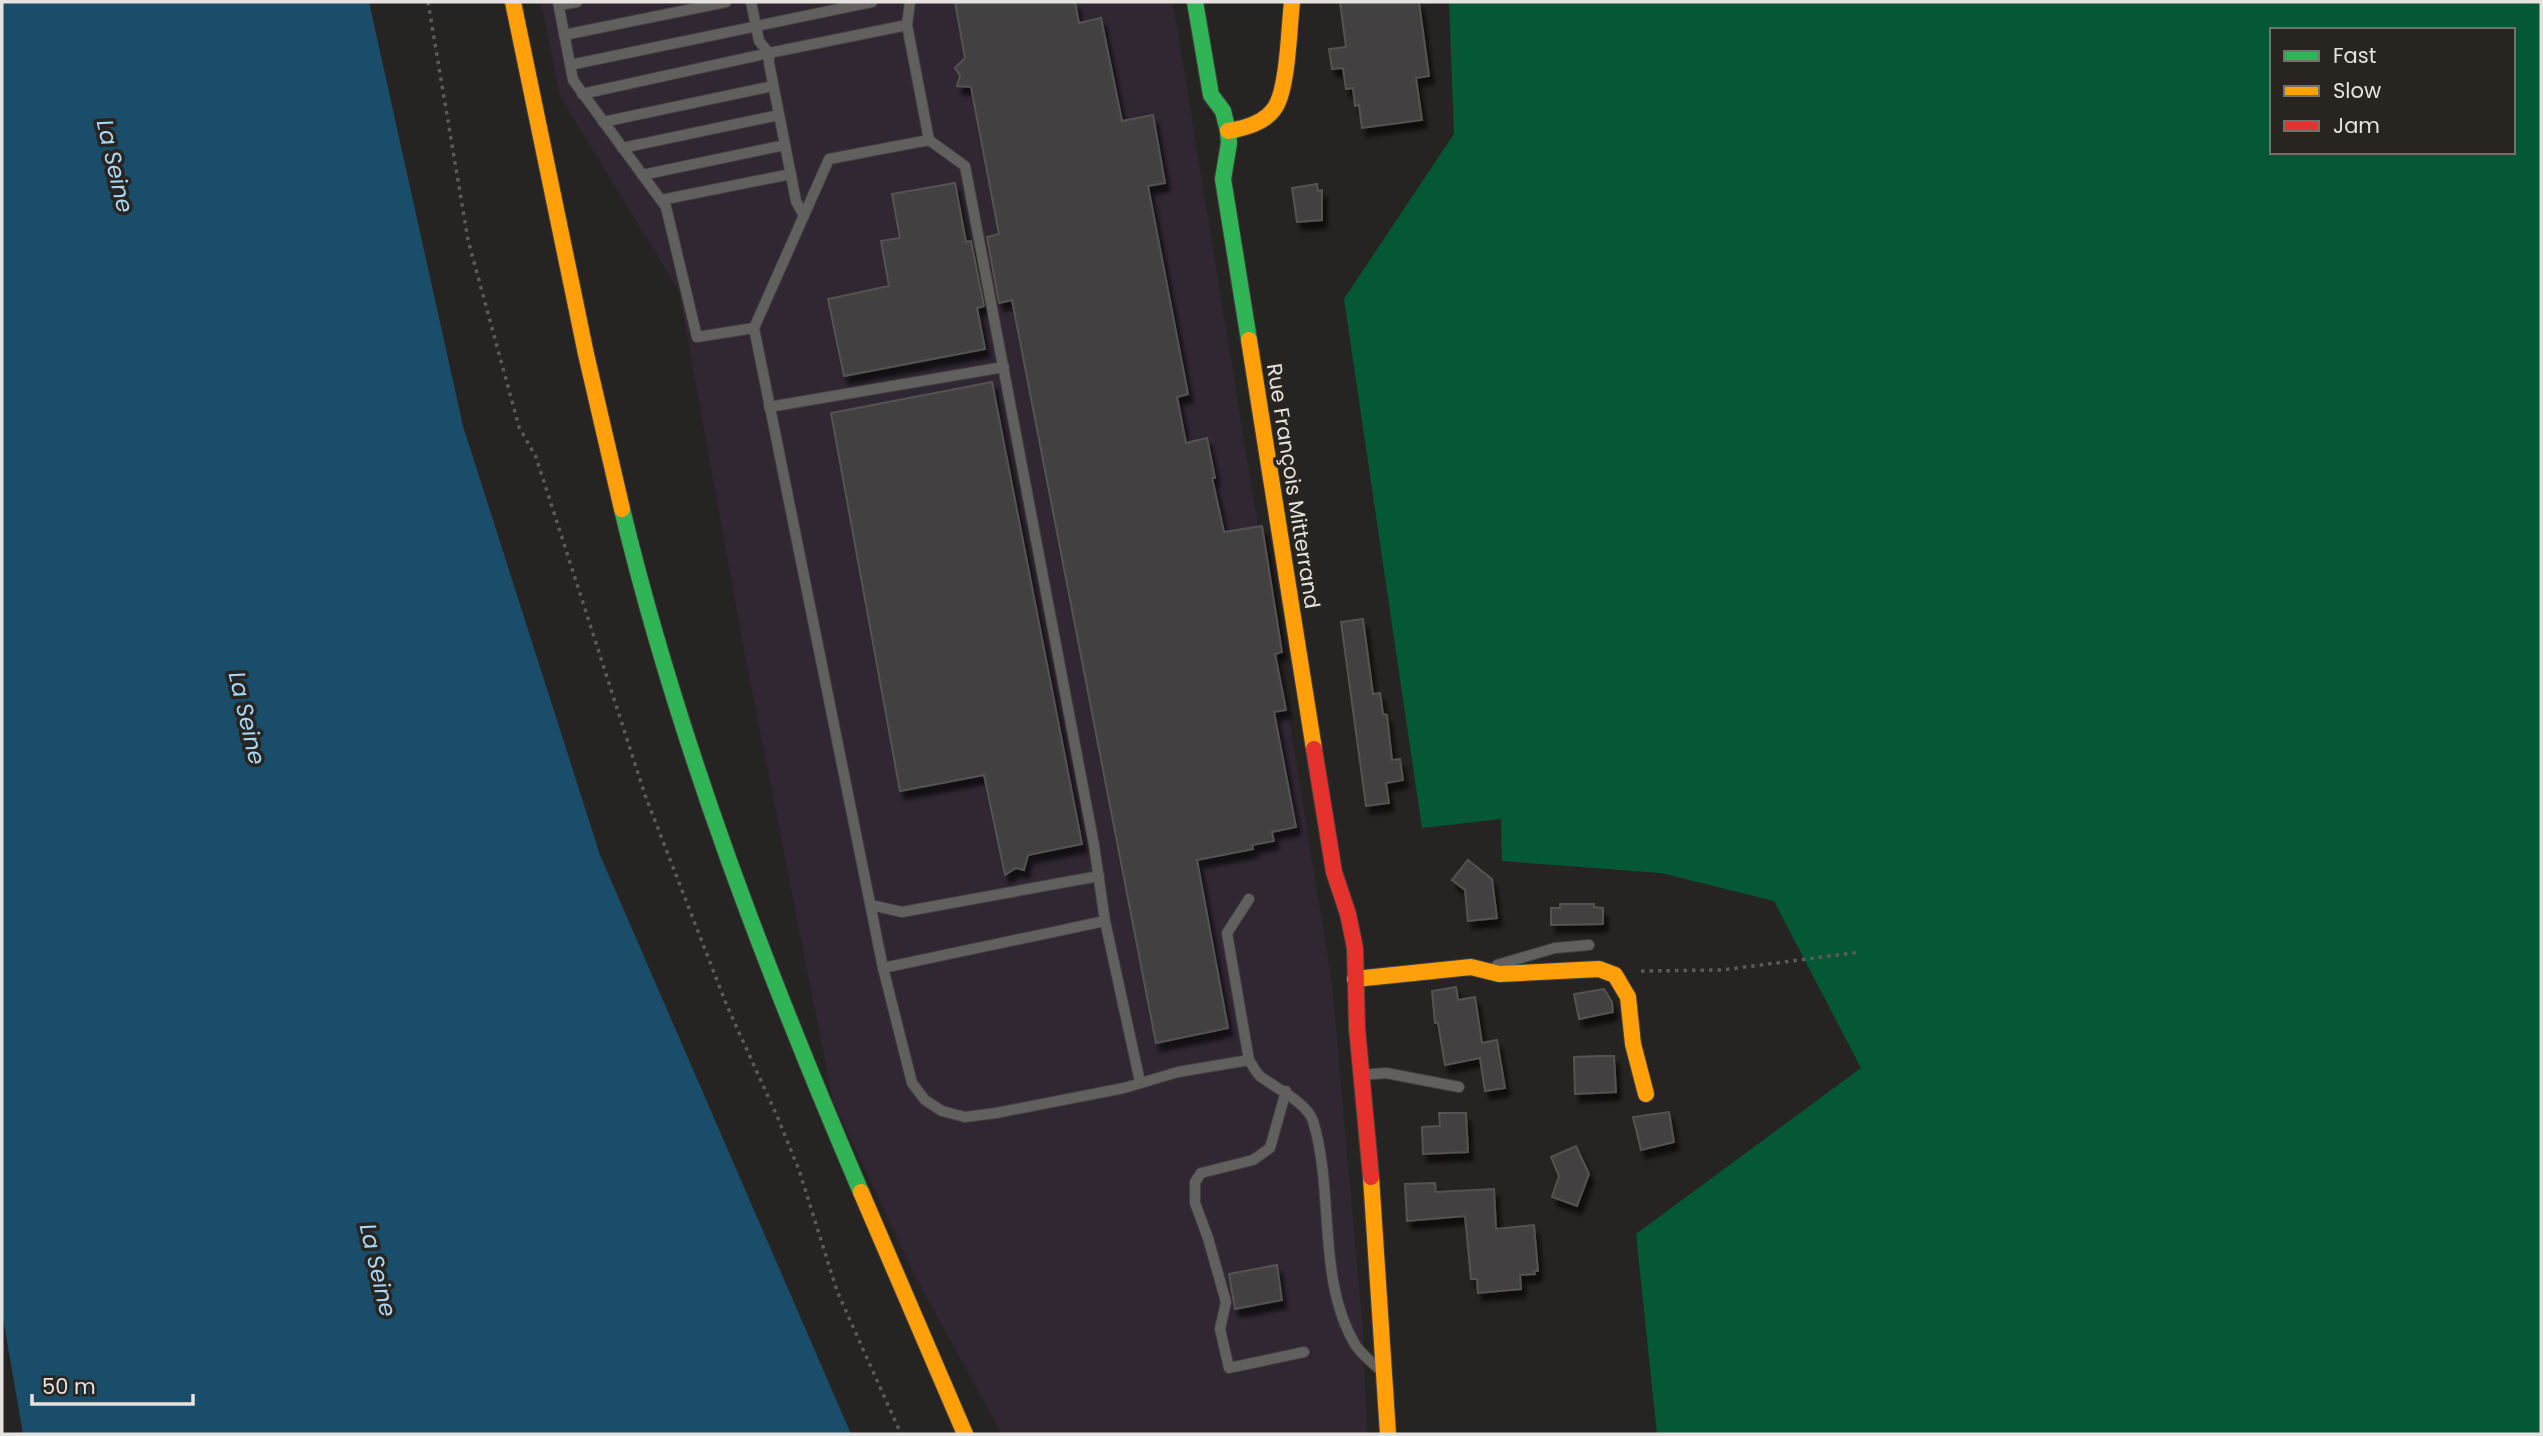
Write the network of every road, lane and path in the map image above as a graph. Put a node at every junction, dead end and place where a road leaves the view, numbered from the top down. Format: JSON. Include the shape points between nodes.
{"nodes":[{"id":1,"x":428,"y":2,"type":"edge"},
{"id":2,"x":513,"y":2,"type":"edge"},
{"id":3,"x":577,"y":2,"type":"edge"},
{"id":4,"x":726,"y":2,"type":"edge"},
{"id":5,"x":751,"y":2,"type":"edge"},
{"id":6,"x":872,"y":2,"type":"edge"},
{"id":7,"x":910,"y":2,"type":"edge"},
{"id":8,"x":1195,"y":2,"type":"edge"},
{"id":9,"x":1292,"y":2,"type":"edge"},
{"id":10,"x":558,"y":4,"type":"edge"},
{"id":11,"x":907,"y":25,"type":"junction"},
{"id":12,"x":756,"y":27,"type":"junction"},
{"id":13,"x":564,"y":35,"type":"junction"},
{"id":14,"x":769,"y":53,"type":"junction"},
{"id":15,"x":570,"y":65,"type":"junction"},
{"id":16,"x":773,"y":86,"type":"junction"},
{"id":17,"x":582,"y":94,"type":"junction"},
{"id":18,"x":779,"y":115,"type":"junction"},
{"id":19,"x":603,"y":122,"type":"junction"},
{"id":20,"x":1228,"y":131,"type":"junction"},
{"id":21,"x":929,"y":140,"type":"junction"},
{"id":22,"x":785,"y":145,"type":"junction"},
{"id":23,"x":622,"y":148,"type":"junction"},
{"id":24,"x":791,"y":174,"type":"junction"},
{"id":25,"x":642,"y":175,"type":"junction"},
{"id":26,"x":661,"y":200,"type":"junction"},
{"id":27,"x":804,"y":216,"type":"junction"},
{"id":28,"x":754,"y":328,"type":"junction"},
{"id":29,"x":1004,"y":367,"type":"junction"},
{"id":30,"x":769,"y":407,"type":"junction"},
{"id":31,"x":1098,"y":876,"type":"junction"},
{"id":32,"x":1249,"y":899,"type":"dead end"},
{"id":33,"x":871,"y":905,"type":"junction"},
{"id":34,"x":1105,"y":921,"type":"junction"},
{"id":35,"x":1589,"y":945,"type":"dead end"},
{"id":36,"x":1861,"y":952,"type":"dead end"},
{"id":37,"x":883,"y":968,"type":"junction"},
{"id":38,"x":1485,"y":970,"type":"junction"},
{"id":39,"x":1615,"y":975,"type":"junction"},
{"id":40,"x":1355,"y":979,"type":"junction"},
{"id":41,"x":1249,"y":1060,"type":"junction"},
{"id":42,"x":1362,"y":1075,"type":"junction"},
{"id":43,"x":1140,"y":1082,"type":"junction"},
{"id":44,"x":1459,"y":1087,"type":"dead end"},
{"id":45,"x":1286,"y":1091,"type":"junction"},
{"id":46,"x":1646,"y":1094,"type":"dead end"},
{"id":47,"x":1304,"y":1352,"type":"dead end"},
{"id":48,"x":1386,"y":1375,"type":"junction"},
{"id":49,"x":901,"y":1434,"type":"edge"},
{"id":50,"x":965,"y":1434,"type":"edge"},
{"id":51,"x":1388,"y":1434,"type":"edge"}],
"edges":[{"from":1,"to":49,"type":"path","via":[[468,240],[519,427],[536,457],[650,808],[727,1006],[799,1170],[837,1291]]},
{"from":2,"to":50,"type":"street","via":[[607,451],[676,706],[783,1006]]},
{"from":3,"to":10,"type":"lane"},
{"from":4,"to":13,"type":"lane"},
{"from":5,"to":12,"type":"lane"},
{"from":6,"to":12,"type":"lane"},
{"from":7,"to":11,"type":"lane"},
{"from":8,"to":20,"type":"street","name":"Rue François Mitterrand","via":[[1211,95],[1223,111]]},
{"from":9,"to":20,"type":"street","via":[[1277,104],[1253,125]]},
{"from":10,"to":13,"type":"lane"},
{"from":11,"to":14,"type":"lane"},
{"from":11,"to":21,"type":"lane"},
{"from":12,"to":14,"type":"lane","via":[[759,41]]},
{"from":12,"to":15,"type":"lane"},
{"from":13,"to":15,"type":"lane"},
{"from":14,"to":16,"type":"lane"},
{"from":14,"to":17,"type":"lane"},
{"from":15,"to":17,"type":"lane"},
{"from":16,"to":18,"type":"lane"},
{"from":16,"to":19,"type":"lane"},
{"from":17,"to":19,"type":"lane"},
{"from":18,"to":22,"type":"lane"},
{"from":18,"to":23,"type":"lane"},
{"from":19,"to":23,"type":"lane"},
{"from":20,"to":40,"type":"street","name":"Rue François Mitterrand","via":[[1223,179],[1334,872],[1352,931]]},
{"from":21,"to":27,"type":"lane","via":[[829,159]]},
{"from":21,"to":29,"type":"lane","via":[[965,166]]},
{"from":22,"to":24,"type":"lane"},
{"from":22,"to":25,"type":"lane"},
{"from":23,"to":25,"type":"lane"},
{"from":24,"to":26,"type":"lane"},
{"from":24,"to":27,"type":"lane"},
{"from":25,"to":26,"type":"lane"},
{"from":26,"to":28,"type":"lane","via":[[697,337]]},
{"from":27,"to":28,"type":"lane"},
{"from":28,"to":30,"type":"lane"},
{"from":29,"to":30,"type":"lane"},
{"from":29,"to":31,"type":"lane"},
{"from":30,"to":33,"type":"lane"},
{"from":31,"to":33,"type":"lane","via":[[902,912]]},
{"from":31,"to":34,"type":"lane"},
{"from":32,"to":41,"type":"lane","via":[[1227,933]]},
{"from":33,"to":37,"type":"lane"},
{"from":34,"to":37,"type":"lane"},
{"from":34,"to":43,"type":"lane"},
{"from":35,"to":38,"type":"lane","via":[[1533,953]]},
{"from":36,"to":39,"type":"path","via":[[1722,970]]},
{"from":37,"to":43,"type":"lane","via":[[912,1083],[925,1100],[942,1111],[965,1117],[996,1114]]},
{"from":38,"to":39,"type":"street","via":[[1499,974],[1599,969]]},
{"from":38,"to":40,"type":"street","via":[[1471,967]]},
{"from":39,"to":46,"type":"street","via":[[1628,996],[1633,1044]]},
{"from":40,"to":42,"type":"street","name":"Rue François Mitterrand"},
{"from":41,"to":43,"type":"lane"},
{"from":41,"to":45,"type":"lane","via":[[1259,1076]]},
{"from":42,"to":44,"type":"lane","via":[[1386,1073]]},
{"from":42,"to":48,"type":"street","name":"Rue François Mitterrand"},
{"from":45,"to":47,"type":"lane","via":[[1270,1149],[1253,1160],[1201,1173],[1194,1192],[1226,1302],[1220,1329],[1229,1368]]},
{"from":45,"to":48,"type":"lane","via":[[1312,1118],[1342,1316],[1357,1348]]},
{"from":48,"to":51,"type":"street","name":"Rue François Mitterrand"}]}
